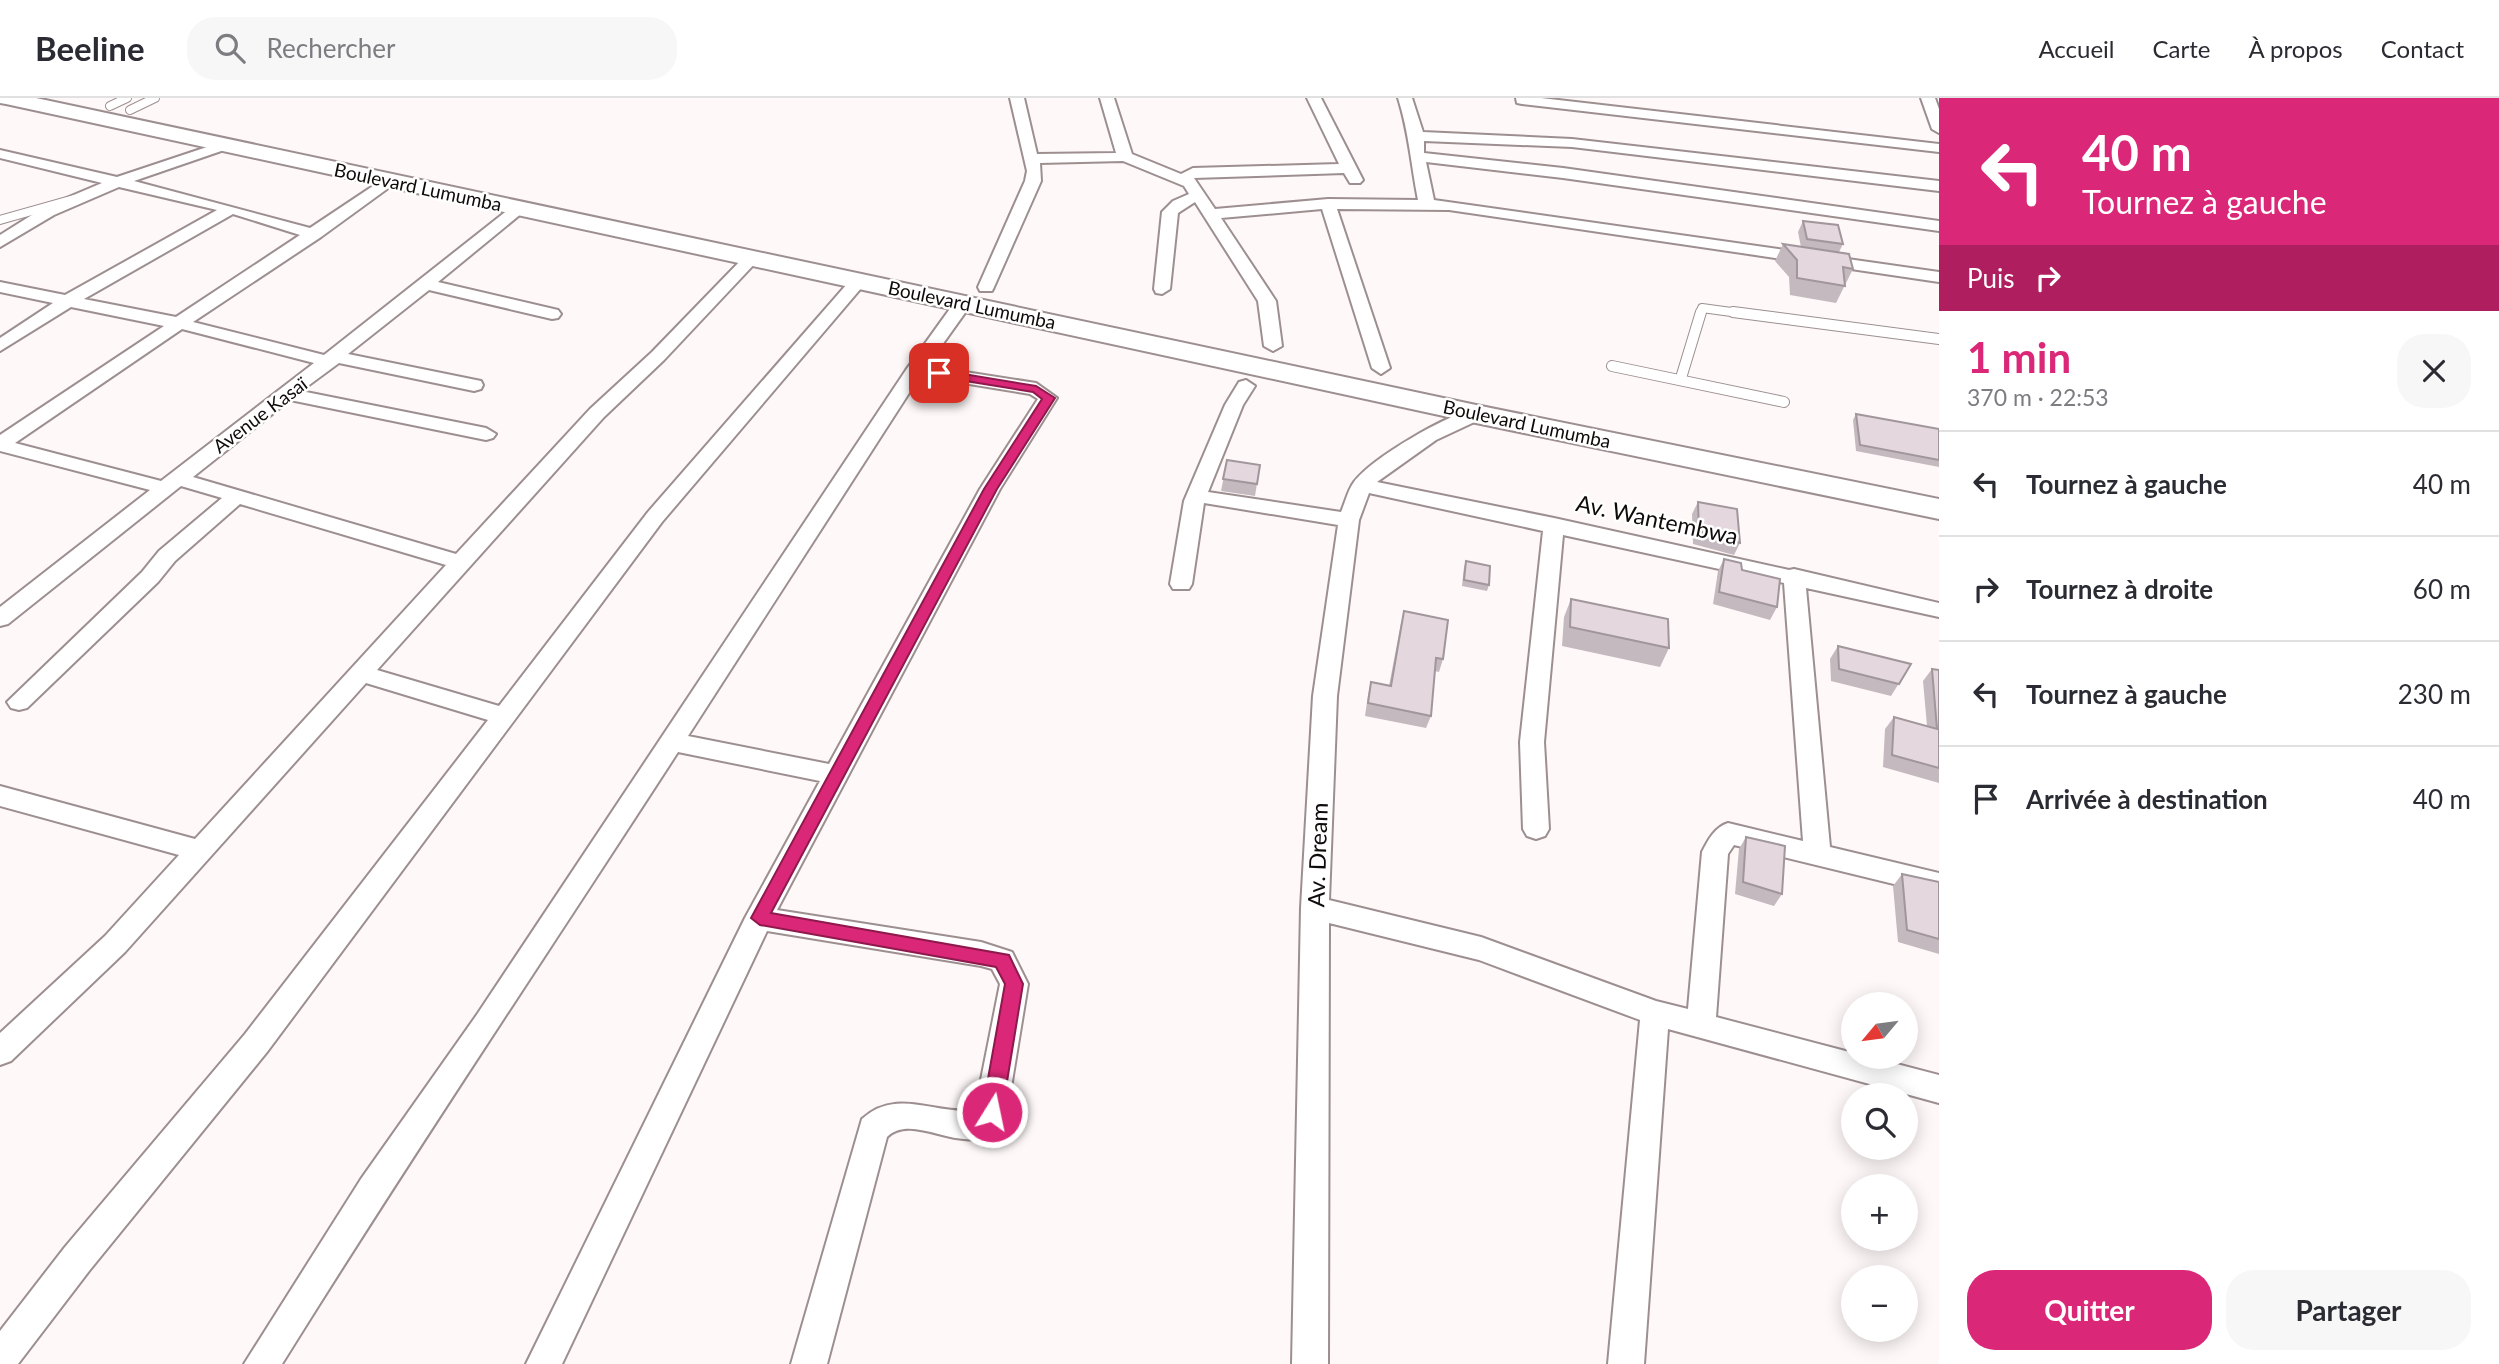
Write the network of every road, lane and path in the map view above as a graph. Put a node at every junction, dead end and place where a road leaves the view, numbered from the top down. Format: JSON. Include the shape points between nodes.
{"nodes":[{"id":1,"x":6,"y":98,"type":"edge"},
{"id":2,"x":69,"y":98,"type":"edge"},
{"id":3,"x":155,"y":98,"type":"edge"},
{"id":4,"x":1017,"y":98,"type":"edge"},
{"id":5,"x":1107,"y":98,"type":"edge"},
{"id":6,"x":1314,"y":98,"type":"edge"},
{"id":7,"x":1405,"y":98,"type":"edge"},
{"id":8,"x":1928,"y":98,"type":"edge"},
{"id":9,"x":1522,"y":100,"type":"dead end"},
{"id":10,"x":123,"y":105,"type":"edge"},
{"id":11,"x":1939,"y":129,"type":"edge"},
{"id":12,"x":1417,"y":136,"type":"junction"},
{"id":13,"x":222,"y":146,"type":"junction"},
{"id":14,"x":1939,"y":148,"type":"edge"},
{"id":15,"x":0,"y":154,"type":"edge"},
{"id":16,"x":1125,"y":157,"type":"junction"},
{"id":17,"x":1417,"y":157,"type":"junction"},
{"id":18,"x":1030,"y":159,"type":"junction"},
{"id":19,"x":1349,"y":168,"type":"junction"},
{"id":20,"x":390,"y":181,"type":"junction"},
{"id":21,"x":124,"y":182,"type":"junction"},
{"id":22,"x":1939,"y":186,"type":"edge"},
{"id":23,"x":1192,"y":189,"type":"junction"},
{"id":24,"x":81,"y":198,"type":"junction"},
{"id":25,"x":1365,"y":203,"type":"junction"},
{"id":26,"x":1328,"y":204,"type":"junction"},
{"id":27,"x":1427,"y":204,"type":"junction"},
{"id":28,"x":231,"y":209,"type":"junction"},
{"id":29,"x":519,"y":209,"type":"junction"},
{"id":30,"x":1209,"y":214,"type":"junction"},
{"id":31,"x":0,"y":220,"type":"edge"},
{"id":32,"x":1939,"y":226,"type":"edge"},
{"id":33,"x":315,"y":234,"type":"junction"},
{"id":34,"x":0,"y":242,"type":"edge"},
{"id":35,"x":752,"y":258,"type":"junction"},
{"id":36,"x":1939,"y":277,"type":"edge"},
{"id":37,"x":860,"y":280,"type":"junction"},
{"id":38,"x":426,"y":284,"type":"junction"},
{"id":39,"x":0,"y":287,"type":"edge"},
{"id":40,"x":986,"y":287,"type":"junction"},
{"id":41,"x":1162,"y":289,"type":"dead end"},
{"id":42,"x":69,"y":300,"type":"junction"},
{"id":43,"x":963,"y":303,"type":"junction"},
{"id":44,"x":552,"y":314,"type":"dead end"},
{"id":45,"x":177,"y":323,"type":"junction"},
{"id":46,"x":1939,"y":339,"type":"edge"},
{"id":47,"x":0,"y":346,"type":"edge"},
{"id":48,"x":1273,"y":346,"type":"junction"},
{"id":49,"x":333,"y":359,"type":"junction"},
{"id":50,"x":1612,"y":366,"type":"dead end"},
{"id":51,"x":1381,"y":368,"type":"junction"},
{"id":52,"x":915,"y":370,"type":"junction"},
{"id":53,"x":1429,"y":378,"type":"dead end"},
{"id":54,"x":1681,"y":378,"type":"junction"},
{"id":55,"x":474,"y":385,"type":"dead end"},
{"id":56,"x":1246,"y":386,"type":"dead end"},
{"id":57,"x":289,"y":394,"type":"junction"},
{"id":58,"x":1784,"y":401,"type":"dead end"},
{"id":59,"x":1476,"y":414,"type":"junction"},
{"id":60,"x":486,"y":434,"type":"dead end"},
{"id":61,"x":0,"y":444,"type":"edge"},
{"id":62,"x":170,"y":483,"type":"junction"},
{"id":63,"x":1362,"y":485,"type":"junction"},
{"id":64,"x":237,"y":496,"type":"junction"},
{"id":65,"x":1196,"y":496,"type":"junction"},
{"id":66,"x":1939,"y":509,"type":"edge"},
{"id":67,"x":1349,"y":520,"type":"junction"},
{"id":68,"x":1555,"y":524,"type":"junction"},
{"id":69,"x":462,"y":563,"type":"junction"},
{"id":70,"x":1794,"y":576,"type":"junction"},
{"id":71,"x":1181,"y":584,"type":"dead end"},
{"id":72,"x":1939,"y":610,"type":"edge"},
{"id":73,"x":0,"y":619,"type":"edge"},
{"id":74,"x":360,"y":673,"type":"junction"},
{"id":75,"x":19,"y":702,"type":"dead end"},
{"id":76,"x":504,"y":716,"type":"junction"},
{"id":77,"x":672,"y":741,"type":"junction"},
{"id":78,"x":836,"y":775,"type":"junction"},
{"id":79,"x":0,"y":796,"type":"edge"},
{"id":80,"x":1536,"y":829,"type":"dead end"},
{"id":81,"x":199,"y":850,"type":"junction"},
{"id":82,"x":1817,"y":853,"type":"junction"},
{"id":83,"x":1939,"y":884,"type":"edge"},
{"id":84,"x":1315,"y":908,"type":"junction"},
{"id":85,"x":760,"y":918,"type":"junction"},
{"id":86,"x":1655,"y":1013,"type":"junction"},
{"id":87,"x":1701,"y":1025,"type":"junction"},
{"id":88,"x":0,"y":1052,"type":"edge"},
{"id":89,"x":1939,"y":1089,"type":"edge"},
{"id":90,"x":0,"y":1359,"type":"edge"},
{"id":91,"x":262,"y":1364,"type":"edge"},
{"id":92,"x":544,"y":1364,"type":"edge"},
{"id":93,"x":809,"y":1364,"type":"edge"},
{"id":94,"x":1310,"y":1364,"type":"edge"},
{"id":95,"x":1626,"y":1364,"type":"edge"}],
"edges":[{"from":1,"to":13,"type":"highway","name":"Boulevard Lumumba"},
{"from":2,"to":10,"type":"highway","name":"Boulevard Lumumba"},
{"from":3,"to":10,"type":"lane"},
{"from":4,"to":18,"type":"street"},
{"from":5,"to":16,"type":"street"},
{"from":6,"to":19,"type":"street"},
{"from":7,"to":12,"type":"street"},
{"from":8,"to":11,"type":"street"},
{"from":9,"to":14,"type":"street"},
{"from":10,"to":40,"type":"highway","name":"Boulevard Lumumba"},
{"from":12,"to":17,"type":"street"},
{"from":12,"to":22,"type":"street","via":[[1572,143]]},
{"from":13,"to":20,"type":"highway","name":"Boulevard Lumumba"},
{"from":13,"to":21,"type":"street"},
{"from":15,"to":21,"type":"street"},
{"from":16,"to":18,"type":"street"},
{"from":16,"to":23,"type":"street"},
{"from":17,"to":27,"type":"street"},
{"from":17,"to":32,"type":"street"},
{"from":18,"to":40,"type":"street","via":[[1034,171],[1030,190]]},
{"from":19,"to":23,"type":"street","via":[[1193,173],[1186,177]]},
{"from":19,"to":25,"type":"street"},
{"from":20,"to":29,"type":"highway","name":"Boulevard Lumumba"},
{"from":20,"to":33,"type":"street"},
{"from":21,"to":24,"type":"street"},
{"from":21,"to":28,"type":"street"},
{"from":23,"to":30,"type":"street"},
{"from":23,"to":41,"type":"street","via":[[1170,212]]},
{"from":24,"to":31,"type":"lane"},
{"from":24,"to":34,"type":"street"},
{"from":25,"to":26,"type":"street"},
{"from":25,"to":27,"type":"street"},
{"from":26,"to":30,"type":"street"},
{"from":26,"to":51,"type":"street"},
{"from":27,"to":36,"type":"street"},
{"from":28,"to":33,"type":"street"},
{"from":28,"to":42,"type":"street"},
{"from":29,"to":35,"type":"highway","name":"Boulevard Lumumba"},
{"from":29,"to":38,"type":"street","name":"Avenue Kasaï"},
{"from":30,"to":48,"type":"street","via":[[1267,301]]},
{"from":33,"to":45,"type":"street"},
{"from":35,"to":37,"type":"highway","name":"Boulevard Lumumba"},
{"from":35,"to":69,"type":"street","via":[[597,413]]},
{"from":37,"to":43,"type":"highway","name":"Boulevard Lumumba"},
{"from":37,"to":76,"type":"street","via":[[655,517]]},
{"from":38,"to":44,"type":"street"},
{"from":38,"to":49,"type":"street","name":"Avenue Kasaï"},
{"from":39,"to":42,"type":"street"},
{"from":40,"to":48,"type":"highway","name":"Boulevard Lumumba"},
{"from":42,"to":45,"type":"street"},
{"from":42,"to":47,"type":"street"},
{"from":43,"to":52,"type":"street"},
{"from":43,"to":59,"type":"highway","name":"Boulevard Lumumba"},
{"from":45,"to":49,"type":"street"},
{"from":45,"to":61,"type":"street"},
{"from":46,"to":54,"type":"lane","via":[[1702,308]]},
{"from":48,"to":51,"type":"highway","name":"Boulevard Lumumba"},
{"from":49,"to":55,"type":"street"},
{"from":49,"to":57,"type":"street","name":"Avenue Kasaï"},
{"from":50,"to":54,"type":"lane"},
{"from":51,"to":53,"type":"highway","name":"Boulevard Lumumba"},
{"from":52,"to":77,"type":"street"},
{"from":52,"to":78,"type":"street","via":[[1024,387],[1046,393],[1048,398],[990,489]]},
{"from":54,"to":58,"type":"lane"},
{"from":56,"to":65,"type":"street"},
{"from":57,"to":60,"type":"street"},
{"from":57,"to":62,"type":"street","name":"Avenue Kasaï"},
{"from":59,"to":63,"type":"street","via":[[1429,436]]},
{"from":59,"to":66,"type":"highway","name":"Boulevard Lumumba"},
{"from":61,"to":62,"type":"street"},
{"from":62,"to":64,"type":"street"},
{"from":62,"to":73,"type":"street","name":"Avenue Kasaï"},
{"from":63,"to":67,"type":"street","name":"Av. Dream"},
{"from":63,"to":68,"type":"street","name":"Av. Wantembwa"},
{"from":64,"to":69,"type":"street"},
{"from":64,"to":75,"type":"street","via":[[167,556]]},
{"from":65,"to":67,"type":"street"},
{"from":65,"to":71,"type":"street"},
{"from":67,"to":84,"type":"street","name":"Av. Dream","via":[[1325,696]]},
{"from":68,"to":70,"type":"street","name":"Av. Wantembwa"},
{"from":68,"to":80,"type":"street","via":[[1532,742]]},
{"from":69,"to":74,"type":"street"},
{"from":70,"to":72,"type":"street","name":"Av. Wantembwa"},
{"from":70,"to":82,"type":"street"},
{"from":74,"to":76,"type":"street"},
{"from":74,"to":81,"type":"street"},
{"from":76,"to":90,"type":"street","via":[[256,1043],[93,1238]]},
{"from":77,"to":78,"type":"street"},
{"from":77,"to":91,"type":"street"},
{"from":78,"to":85,"type":"street"},
{"from":79,"to":81,"type":"street"},
{"from":81,"to":88,"type":"street","via":[[115,944]]},
{"from":82,"to":83,"type":"street"},
{"from":82,"to":87,"type":"street","via":[[1728,833],[1721,840],[1716,852]]},
{"from":84,"to":86,"type":"street","via":[[1481,949]]},
{"from":84,"to":94,"type":"street","name":"Av. Dream"},
{"from":85,"to":92,"type":"street"},
{"from":85,"to":93,"type":"street","via":[[981,954],[1002,960],[1014,984],[992,1112],[983,1123],[959,1127],[902,1114],[879,1121],[873,1129]]},
{"from":86,"to":87,"type":"street"},
{"from":86,"to":95,"type":"street"},
{"from":87,"to":89,"type":"street"}]}
